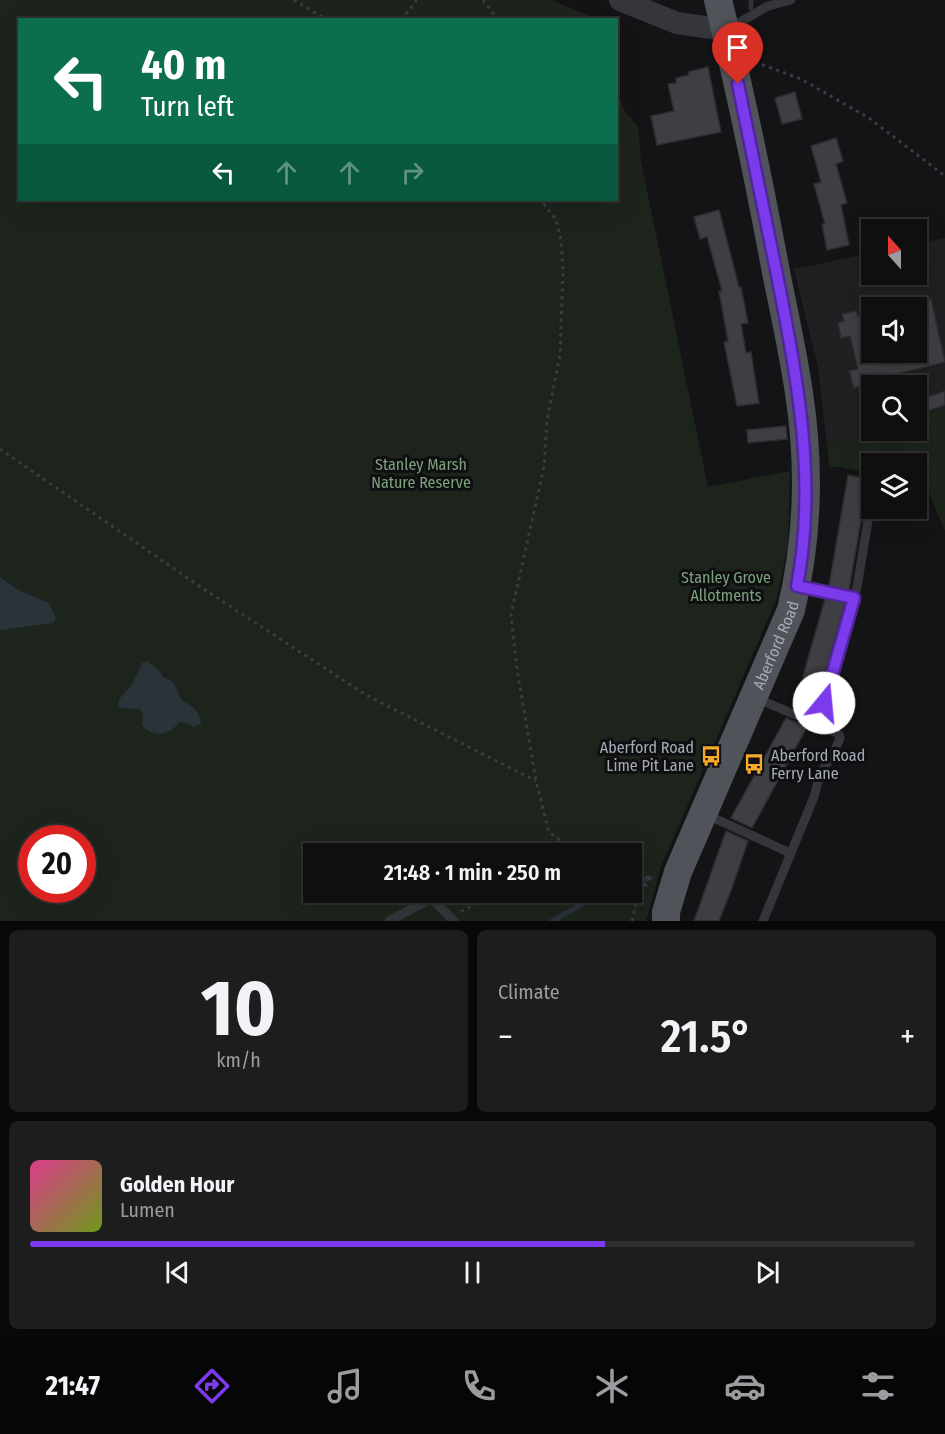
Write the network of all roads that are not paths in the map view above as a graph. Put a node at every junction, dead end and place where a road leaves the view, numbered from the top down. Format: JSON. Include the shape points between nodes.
{"nodes":[{"id":1,"x":620,"y":0,"type":"edge"},
{"id":2,"x":718,"y":0,"type":"edge"},
{"id":3,"x":791,"y":0,"type":"edge"},
{"id":4,"x":728,"y":39,"type":"junction"},
{"id":5,"x":868,"y":519,"type":"edge"},
{"id":6,"x":797,"y":586,"type":"junction"},
{"id":7,"x":854,"y":598,"type":"junction"},
{"id":8,"x":753,"y":697,"type":"junction"},
{"id":9,"x":817,"y":724,"type":"junction"},
{"id":10,"x":703,"y":813,"type":"junction"},
{"id":11,"x":790,"y":853,"type":"junction"},
{"id":12,"x":423,"y":903,"type":"edge"},
{"id":13,"x":436,"y":903,"type":"edge"},
{"id":14,"x":452,"y":918,"type":"edge"},
{"id":15,"x":389,"y":921,"type":"edge"},
{"id":16,"x":666,"y":921,"type":"edge"},
{"id":17,"x":763,"y":921,"type":"edge"}],
"edges":[{"from":1,"to":4,"type":"street"},
{"from":2,"to":4,"type":"main road","name":"Aberford Road"},
{"from":3,"to":4,"type":"lane","via":[[768,6]]},
{"from":4,"to":6,"type":"main road","name":"Aberford Road","via":[[800,394],[806,521]]},
{"from":5,"to":7,"type":"lane"},
{"from":6,"to":7,"type":"lane"},
{"from":6,"to":8,"type":"main road","name":"Aberford Road","via":[[791,610]]},
{"from":7,"to":9,"type":"lane"},
{"from":8,"to":9,"type":"lane"},
{"from":8,"to":10,"type":"main road","name":"Aberford Road"},
{"from":9,"to":11,"type":"lane","via":[[840,738],[820,774]]},
{"from":10,"to":11,"type":"lane"},
{"from":10,"to":16,"type":"main road","name":"Aberford Road","via":[[678,872]]},
{"from":11,"to":17,"type":"lane"},
{"from":12,"to":15,"type":"lane"},
{"from":13,"to":14,"type":"lane"}]}
